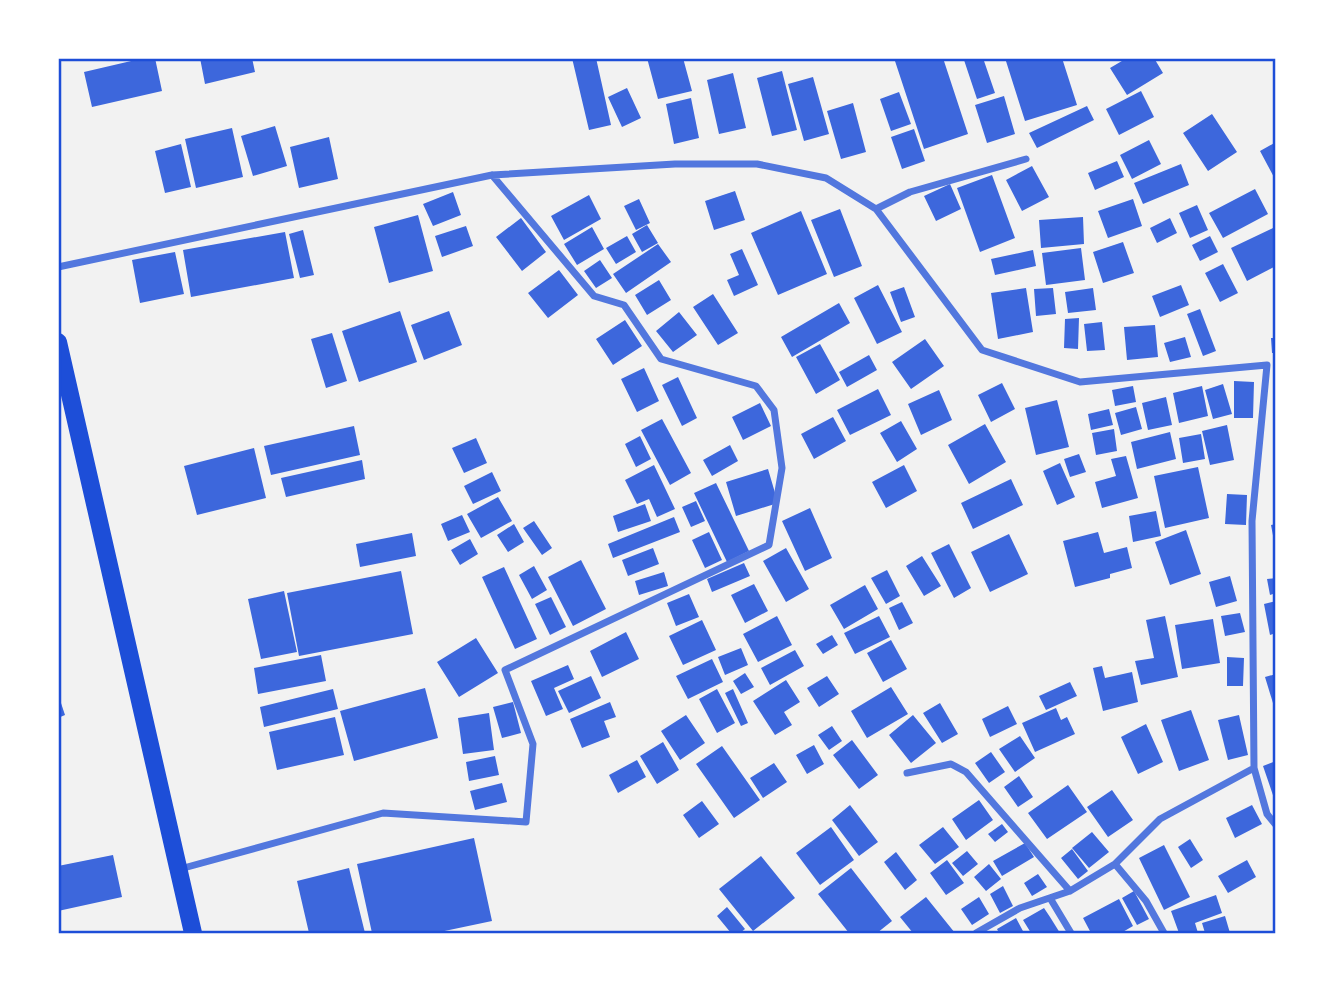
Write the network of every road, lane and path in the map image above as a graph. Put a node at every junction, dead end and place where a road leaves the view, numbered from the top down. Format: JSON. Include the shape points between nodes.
{"nodes":[{"id":1,"x":1026,"y":159,"type":"dead end"},
{"id":2,"x":492,"y":175,"type":"junction"},
{"id":3,"x":876,"y":209,"type":"junction"},
{"id":4,"x":58,"y":267,"type":"edge"},
{"id":5,"x":58,"y":342,"type":"edge"},
{"id":6,"x":1276,"y":363,"type":"edge"},
{"id":7,"x":1267,"y":365,"type":"junction"},
{"id":8,"x":1254,"y":768,"type":"junction"},
{"id":9,"x":907,"y":773,"type":"dead end"},
{"id":10,"x":1276,"y":825,"type":"edge"},
{"id":11,"x":1115,"y":864,"type":"junction"},
{"id":12,"x":180,"y":869,"type":"junction"},
{"id":13,"x":1070,"y":891,"type":"junction"},
{"id":14,"x":1050,"y":898,"type":"junction"},
{"id":15,"x":193,"y":933,"type":"edge"},
{"id":16,"x":975,"y":933,"type":"edge"},
{"id":17,"x":1071,"y":933,"type":"edge"},
{"id":18,"x":1164,"y":933,"type":"edge"}],
"edges":[{"from":1,"to":3,"type":"street","via":[[910,192]]},
{"from":2,"to":3,"type":"street","via":[[757,164],[826,178]]},
{"from":2,"to":4,"type":"street"},
{"from":2,"to":12,"type":"street","via":[[594,296],[624,305],[662,359],[756,386],[774,410],[782,468],[769,545],[505,670],[533,744],[526,822],[383,813]]},
{"from":3,"to":7,"type":"street","via":[[982,350],[1080,382]]},
{"from":5,"to":12,"type":"main road"},
{"from":6,"to":7,"type":"street"},
{"from":7,"to":8,"type":"street","via":[[1252,521]]},
{"from":8,"to":10,"type":"street","via":[[1267,814]]},
{"from":8,"to":11,"type":"street","via":[[1160,819]]},
{"from":9,"to":13,"type":"street","via":[[951,764],[966,772]]},
{"from":11,"to":13,"type":"street"},
{"from":11,"to":18,"type":"street","via":[[1146,901]]},
{"from":12,"to":15,"type":"main road"},
{"from":13,"to":14,"type":"street"},
{"from":14,"to":16,"type":"street","via":[[1020,908]]},
{"from":14,"to":17,"type":"street"}]}
